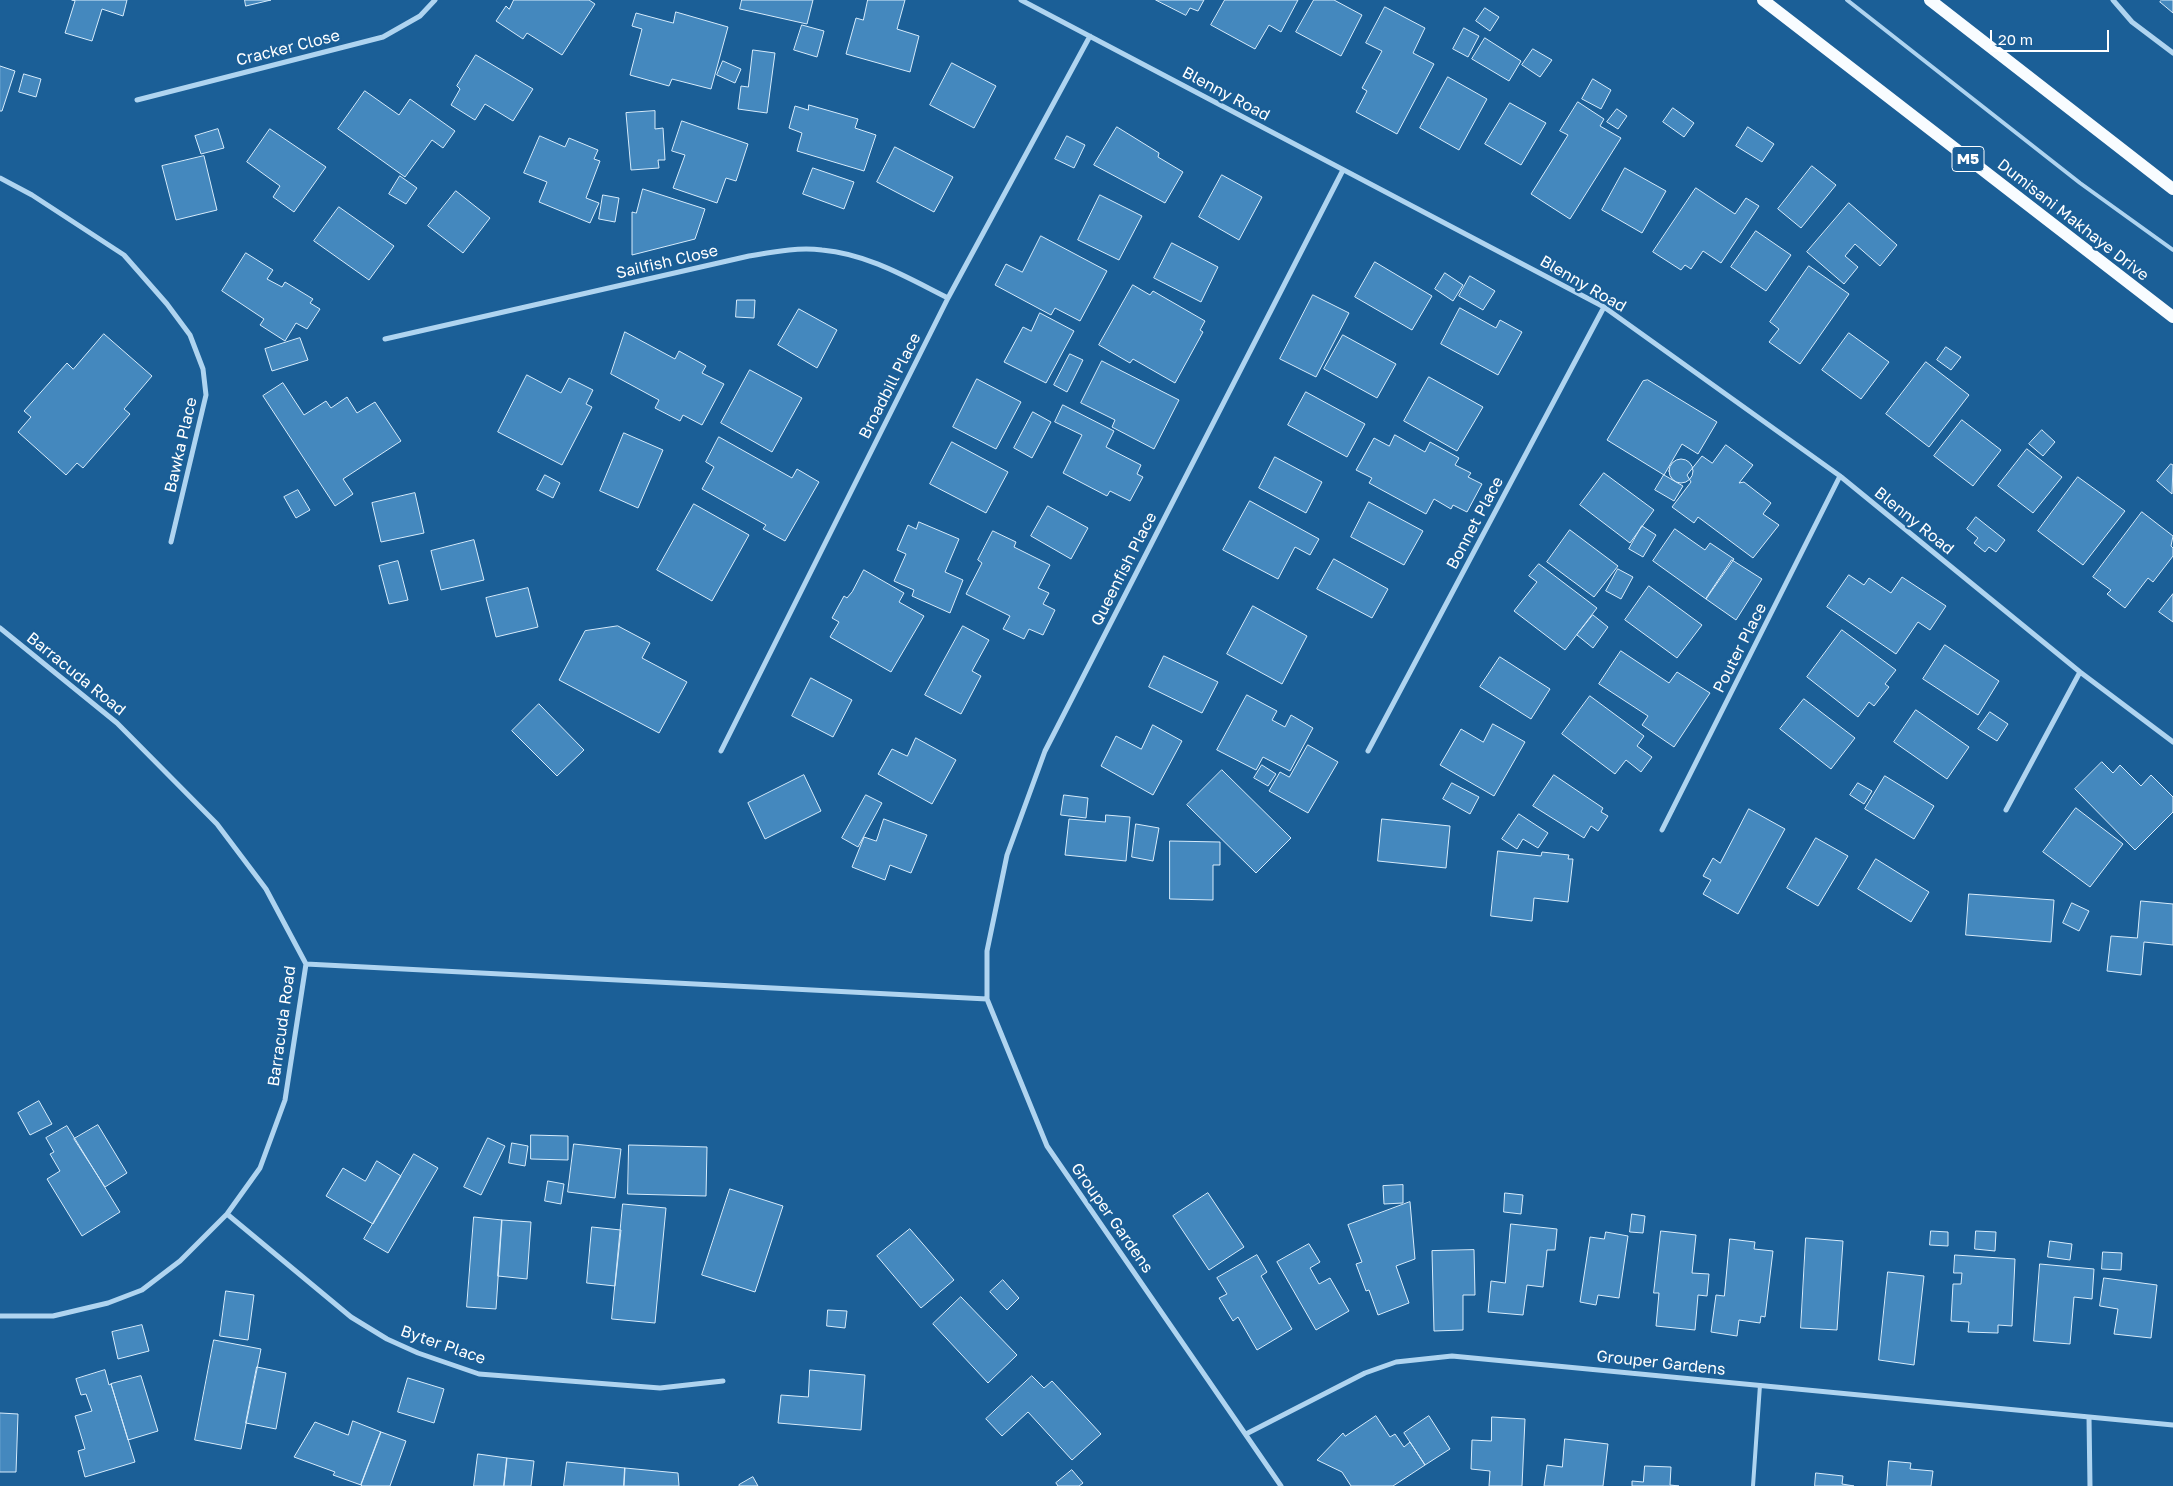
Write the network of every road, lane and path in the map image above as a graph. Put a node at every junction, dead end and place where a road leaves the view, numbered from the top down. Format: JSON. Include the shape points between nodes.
{"nodes":[{"id":1,"x":435,"y":0,"type":"edge"},
{"id":2,"x":1021,"y":0,"type":"edge"},
{"id":3,"x":1763,"y":0,"type":"edge"},
{"id":4,"x":1847,"y":0,"type":"edge"},
{"id":5,"x":1930,"y":0,"type":"edge"},
{"id":6,"x":2113,"y":0,"type":"edge"},
{"id":7,"x":1090,"y":36,"type":"junction"},
{"id":8,"x":2173,"y":53,"type":"edge"},
{"id":9,"x":137,"y":100,"type":"dead end"},
{"id":10,"x":1343,"y":170,"type":"junction"},
{"id":11,"x":0,"y":178,"type":"edge"},
{"id":12,"x":2173,"y":189,"type":"edge"},
{"id":13,"x":2173,"y":250,"type":"edge"},
{"id":14,"x":948,"y":298,"type":"junction"},
{"id":15,"x":1604,"y":307,"type":"junction"},
{"id":16,"x":2173,"y":317,"type":"edge"},
{"id":17,"x":385,"y":339,"type":"dead end"},
{"id":18,"x":1840,"y":476,"type":"junction"},
{"id":19,"x":171,"y":542,"type":"dead end"},
{"id":20,"x":0,"y":628,"type":"edge"},
{"id":21,"x":2080,"y":672,"type":"junction"},
{"id":22,"x":2173,"y":742,"type":"edge"},
{"id":23,"x":721,"y":751,"type":"dead end"},
{"id":24,"x":1368,"y":751,"type":"dead end"},
{"id":25,"x":2006,"y":810,"type":"dead end"},
{"id":26,"x":1662,"y":830,"type":"dead end"},
{"id":27,"x":306,"y":964,"type":"junction"},
{"id":28,"x":987,"y":999,"type":"junction"},
{"id":29,"x":228,"y":1214,"type":"junction"},
{"id":30,"x":0,"y":1316,"type":"edge"},
{"id":31,"x":723,"y":1381,"type":"dead end"},
{"id":32,"x":1760,"y":1385,"type":"junction"},
{"id":33,"x":2089,"y":1417,"type":"junction"},
{"id":34,"x":2173,"y":1425,"type":"edge"},
{"id":35,"x":1246,"y":1434,"type":"junction"},
{"id":36,"x":1281,"y":1486,"type":"edge"},
{"id":37,"x":1754,"y":1486,"type":"edge"},
{"id":38,"x":2090,"y":1486,"type":"edge"}],
"edges":[{"from":1,"to":9,"type":"street","name":"Cracker Close","via":[[420,16],[383,37]]},
{"from":2,"to":7,"type":"street","name":"Blenny Road"},
{"from":3,"to":16,"type":"main road","name":"Dumisani Makhaye Drive","number":"M5"},
{"from":4,"to":13,"type":"lane","via":[[2080,183]]},
{"from":5,"to":12,"type":"main road"},
{"from":6,"to":8,"type":"street","via":[[2132,22]]},
{"from":7,"to":10,"type":"street","name":"Blenny Road"},
{"from":7,"to":14,"type":"street","name":"Broadbill Place"},
{"from":10,"to":15,"type":"street","name":"Blenny Road"},
{"from":10,"to":28,"type":"street","name":"Queenfish Place","via":[[1045,751],[1007,855],[987,952]]},
{"from":11,"to":19,"type":"street","name":"Bawka Place","via":[[124,255],[190,335],[203,369],[206,395]]},
{"from":14,"to":17,"type":"street","name":"Sailfish Close","via":[[883,266],[847,254],[821,249],[786,250]]},
{"from":14,"to":23,"type":"street","name":"Broadbill Place"},
{"from":15,"to":18,"type":"street","name":"Blenny Road"},
{"from":15,"to":24,"type":"street","name":"Bonnet Place"},
{"from":18,"to":21,"type":"street","name":"Blenny Road"},
{"from":18,"to":26,"type":"street","name":"Pouter Place"},
{"from":20,"to":27,"type":"street","name":"Barracuda Road","via":[[117,723],[218,824],[266,889]]},
{"from":21,"to":22,"type":"street","name":"Blenny Road"},
{"from":21,"to":25,"type":"street"},
{"from":27,"to":28,"type":"street"},
{"from":27,"to":29,"type":"street","name":"Barracuda Road","via":[[285,1100],[260,1168]]},
{"from":28,"to":35,"type":"street","name":"Grouper Gardens","via":[[1047,1146]]},
{"from":29,"to":30,"type":"street","name":"Barracuda Road","via":[[180,1261],[142,1290],[53,1316]]},
{"from":29,"to":31,"type":"street","name":"Byter Place","via":[[351,1317],[395,1342],[462,1368],[488,1374],[660,1388]]},
{"from":32,"to":33,"type":"street","name":"Grouper Gardens"},
{"from":32,"to":35,"type":"street","name":"Grouper Gardens","via":[[1492,1359],[1420,1358],[1365,1373]]},
{"from":32,"to":37,"type":"lane"},
{"from":33,"to":34,"type":"street","name":"Grouper Gardens"},
{"from":33,"to":38,"type":"street"},
{"from":35,"to":36,"type":"street","name":"Grouper Gardens"}]}
